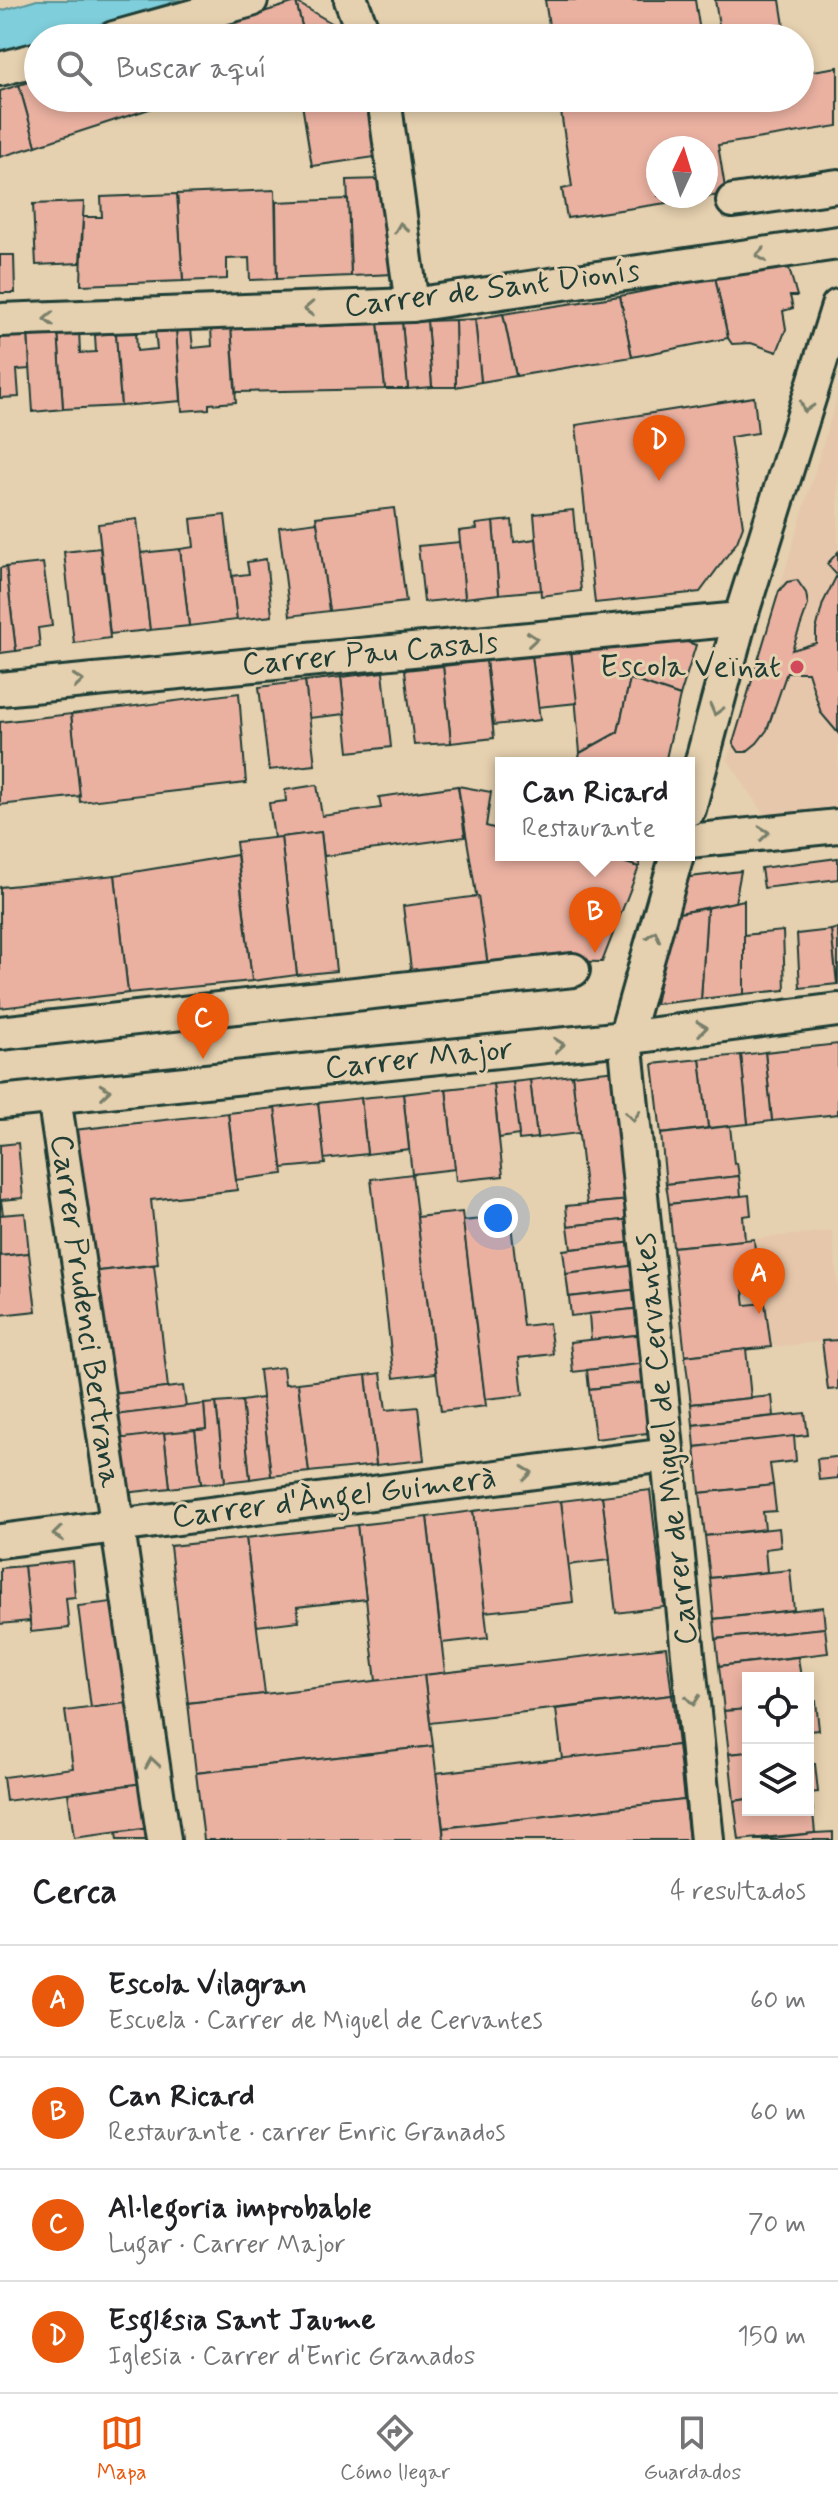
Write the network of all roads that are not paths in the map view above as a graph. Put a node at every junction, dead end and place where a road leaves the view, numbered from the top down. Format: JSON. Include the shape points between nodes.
{"nodes":[{"id":1,"x":251,"y":0,"type":"edge"},
{"id":2,"x":351,"y":0,"type":"edge"},
{"id":3,"x":164,"y":24,"type":"edge"},
{"id":4,"x":360,"y":24,"type":"edge"},
{"id":5,"x":24,"y":63,"type":"edge"},
{"id":6,"x":0,"y":69,"type":"edge"},
{"id":7,"x":386,"y":112,"type":"edge"},
{"id":8,"x":838,"y":186,"type":"edge"},
{"id":9,"x":733,"y":201,"type":"dead end"},
{"id":10,"x":838,"y":243,"type":"edge"},
{"id":11,"x":412,"y":305,"type":"junction"},
{"id":12,"x":838,"y":306,"type":"edge"},
{"id":13,"x":0,"y":320,"type":"edge"},
{"id":14,"x":740,"y":619,"type":"junction"},
{"id":15,"x":0,"y":689,"type":"edge"},
{"id":16,"x":695,"y":787,"type":"edge"},
{"id":17,"x":838,"y":826,"type":"edge"},
{"id":18,"x":695,"y":840,"type":"edge"},
{"id":19,"x":675,"y":861,"type":"edge"},
{"id":20,"x":573,"y":970,"type":"dead end"},
{"id":21,"x":838,"y":1010,"type":"edge"},
{"id":22,"x":0,"y":1033,"type":"edge"},
{"id":23,"x":625,"y":1038,"type":"junction"},
{"id":24,"x":54,"y":1097,"type":"junction"},
{"id":25,"x":0,"y":1102,"type":"edge"},
{"id":26,"x":667,"y":1455,"type":"junction"},
{"id":27,"x":116,"y":1526,"type":"junction"},
{"id":28,"x":0,"y":1541,"type":"edge"},
{"id":29,"x":164,"y":1840,"type":"edge"},
{"id":30,"x":707,"y":1840,"type":"edge"}],
"edges":[{"from":1,"to":3,"type":"street"},
{"from":2,"to":4,"type":"street"},
{"from":5,"to":6,"type":"street"},
{"from":11,"to":7,"type":"street","one_way":true},
{"from":8,"to":9,"type":"street"},
{"from":10,"to":11,"type":"street","name":"Carrer de Sant Dionís","one_way":true},
{"from":11,"to":13,"type":"street","name":"Carrer de Sant Dionís","one_way":true},
{"from":12,"to":14,"type":"street","one_way":true},
{"from":15,"to":14,"type":"street","name":"Carrer Pau Casals","one_way":true},
{"from":14,"to":16,"type":"street","one_way":true},
{"from":18,"to":17,"type":"street","one_way":true},
{"from":23,"to":19,"type":"street","one_way":true},
{"from":20,"to":22,"type":"street"},
{"from":23,"to":21,"type":"street","name":"Carrer Major","one_way":true},
{"from":24,"to":23,"type":"street","name":"Carrer Major","one_way":true},
{"from":23,"to":26,"type":"street","name":"Carrer de Miguel de Cervantes","one_way":true},
{"from":24,"to":25,"type":"street","name":"Carrer Major"},
{"from":24,"to":27,"type":"street","name":"Carrer Prudenci Bertrana"},
{"from":27,"to":26,"type":"street","name":"Carrer d'Àngel Guimerà","one_way":true},
{"from":26,"to":30,"type":"street","name":"Carrer de Miguel de Cervantes","one_way":true},
{"from":27,"to":28,"type":"street","name":"Carrer d'Àngel Guimerà","one_way":true},
{"from":29,"to":27,"type":"street","name":"Carrer Prudenci Bertrana","one_way":true}]}
